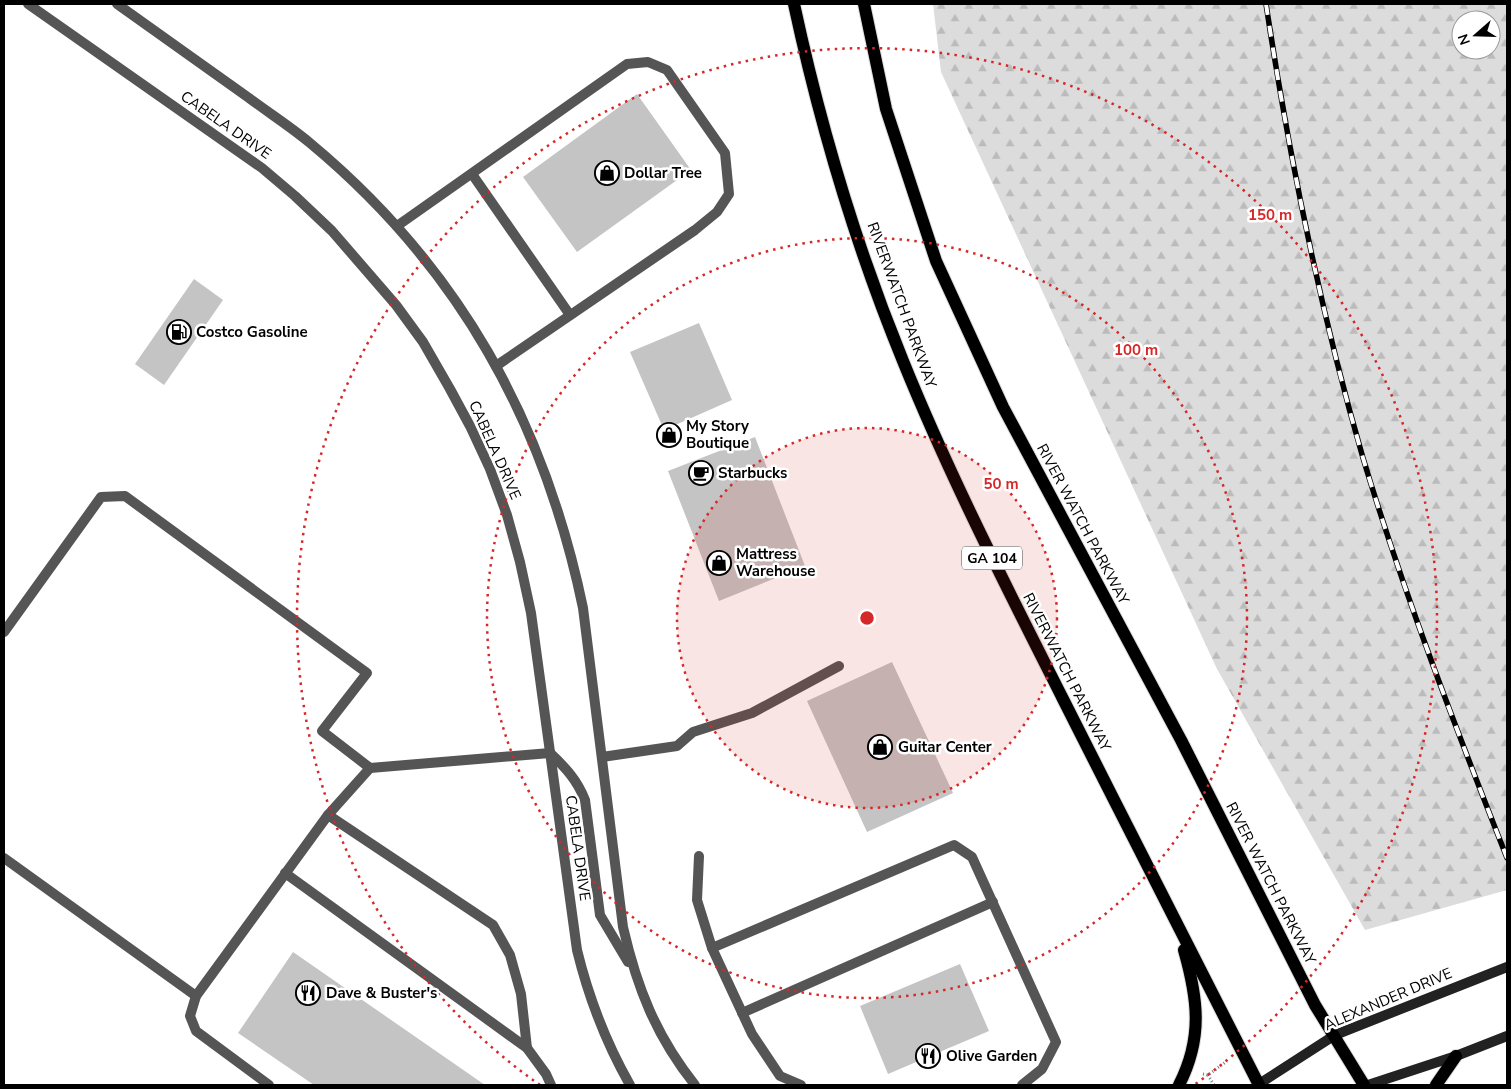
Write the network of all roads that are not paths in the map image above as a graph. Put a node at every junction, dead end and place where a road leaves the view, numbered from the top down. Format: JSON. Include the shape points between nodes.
{"nodes":[{"id":1,"x":28,"y":4,"type":"edge"},
{"id":2,"x":117,"y":4,"type":"edge"},
{"id":3,"x":794,"y":4,"type":"edge"},
{"id":4,"x":864,"y":4,"type":"edge"},
{"id":5,"x":472,"y":174,"type":"junction"},
{"id":6,"x":397,"y":226,"type":"junction"},
{"id":7,"x":570,"y":315,"type":"junction"},
{"id":8,"x":496,"y":366,"type":"junction"},
{"id":9,"x":4,"y":632,"type":"edge"},
{"id":10,"x":839,"y":666,"type":"dead end"},
{"id":11,"x":550,"y":753,"type":"junction"},
{"id":12,"x":602,"y":757,"type":"junction"},
{"id":13,"x":370,"y":768,"type":"junction"},
{"id":14,"x":328,"y":815,"type":"junction"},
{"id":15,"x":699,"y":856,"type":"dead end"},
{"id":16,"x":4,"y":858,"type":"edge"},
{"id":17,"x":285,"y":873,"type":"junction"},
{"id":18,"x":993,"y":902,"type":"junction"},
{"id":19,"x":1175,"y":921,"type":"junction"},
{"id":20,"x":712,"y":948,"type":"junction"},
{"id":21,"x":1507,"y":967,"type":"edge"},
{"id":22,"x":633,"y":970,"type":"junction"},
{"id":23,"x":196,"y":996,"type":"junction"},
{"id":24,"x":742,"y":1013,"type":"junction"},
{"id":25,"x":1335,"y":1035,"type":"junction"},
{"id":26,"x":1507,"y":1036,"type":"edge"},
{"id":27,"x":527,"y":1048,"type":"junction"},
{"id":28,"x":1456,"y":1056,"type":"junction"},
{"id":29,"x":780,"y":1076,"type":"junction"},
{"id":30,"x":269,"y":1085,"type":"edge"},
{"id":31,"x":551,"y":1085,"type":"edge"},
{"id":32,"x":630,"y":1085,"type":"edge"},
{"id":33,"x":695,"y":1085,"type":"edge"},
{"id":34,"x":775,"y":1085,"type":"edge"},
{"id":35,"x":802,"y":1085,"type":"edge"},
{"id":36,"x":1022,"y":1085,"type":"edge"},
{"id":37,"x":1179,"y":1085,"type":"edge"},
{"id":38,"x":1258,"y":1085,"type":"edge"},
{"id":39,"x":1364,"y":1085,"type":"edge"},
{"id":40,"x":1368,"y":1085,"type":"edge"},
{"id":41,"x":1436,"y":1085,"type":"edge"}],
"edges":[{"from":1,"to":11,"type":"street","name":"CABELA DRIVE","via":[[262,168],[295,196],[366,267],[418,335],[470,426],[507,515],[531,613]]},
{"from":2,"to":6,"type":"street","via":[[309,142]]},
{"from":3,"to":19,"type":"main road","name":"RIVERWATCH PARKWAY","number":"GA 104","via":[[842,185],[902,360],[963,498]]},
{"from":4,"to":25,"type":"main road","name":"RIVER WATCH PARKWAY","via":[[886,109],[936,261],[1003,408],[1181,740],[1315,1005]]},
{"from":5,"to":6,"type":"street"},
{"from":5,"to":7,"type":"street"},
{"from":5,"to":7,"type":"street","via":[[627,64],[648,62],[666,70],[725,153],[730,194],[716,212],[695,230]]},
{"from":6,"to":8,"type":"street","via":[[418,248],[453,296],[477,330]]},
{"from":7,"to":8,"type":"street"},
{"from":8,"to":12,"type":"street","via":[[545,470],[573,560],[584,617]]},
{"from":9,"to":13,"type":"street","via":[[101,497],[125,496],[367,673],[322,731]]},
{"from":10,"to":12,"type":"street","via":[[752,713],[693,732],[677,746]]},
{"from":11,"to":13,"type":"street"},
{"from":11,"to":22,"type":"street","via":[[578,784],[584,800],[600,915]]},
{"from":11,"to":32,"type":"street","name":"CABELA DRIVE","via":[[577,950],[588,995],[607,1042]]},
{"from":12,"to":22,"type":"street","via":[[623,927]]},
{"from":13,"to":14,"type":"street"},
{"from":14,"to":17,"type":"street"},
{"from":14,"to":27,"type":"street","via":[[493,925],[510,955],[519,986]]},
{"from":15,"to":20,"type":"street","via":[[697,900]]},
{"from":16,"to":23,"type":"street"},
{"from":17,"to":23,"type":"street"},
{"from":17,"to":27,"type":"street"},
{"from":18,"to":20,"type":"street","via":[[972,857],[954,845]]},
{"from":18,"to":24,"type":"street"},
{"from":18,"to":36,"type":"street","via":[[1056,1042],[1042,1069]]},
{"from":19,"to":37,"type":"main road","via":[[1197,1008],[1194,1045]]},
{"from":19,"to":38,"type":"main road","name":"RIVERWATCH PARKWAY","number":"GA 104"},
{"from":20,"to":24,"type":"street"},
{"from":21,"to":25,"type":"main road","name":"ALEXANDER DRIVE"},
{"from":22,"to":33,"type":"street","via":[[654,1022],[674,1058]]},
{"from":23,"to":30,"type":"street","via":[[190,1016],[196,1031]]},
{"from":24,"to":29,"type":"street"},
{"from":25,"to":38,"type":"main road","name":"ALEXANDER DRIVE"},
{"from":25,"to":39,"type":"main road"},
{"from":26,"to":28,"type":"main road"},
{"from":27,"to":31,"type":"street"},
{"from":28,"to":40,"type":"main road"},
{"from":28,"to":41,"type":"main road"},
{"from":29,"to":34,"type":"street"},
{"from":29,"to":35,"type":"street"}]}
